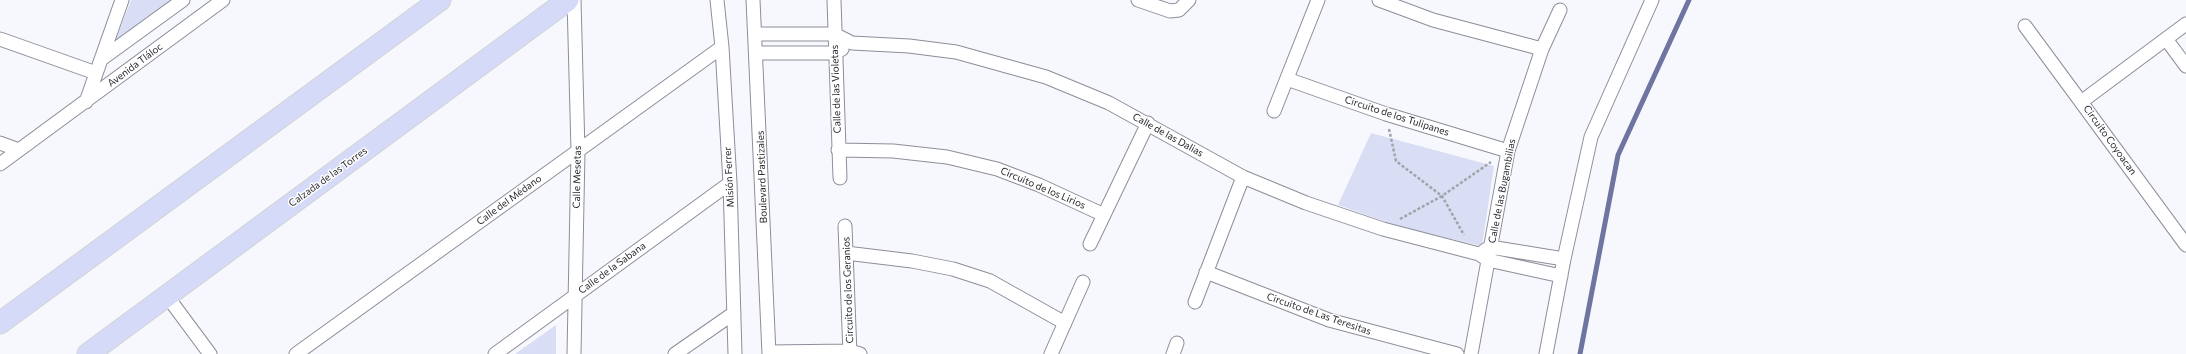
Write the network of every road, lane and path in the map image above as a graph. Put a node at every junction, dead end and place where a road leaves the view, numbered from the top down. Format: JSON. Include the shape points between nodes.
{"nodes":[{"id":1,"x":122,"y":0,"type":"edge"},
{"id":2,"x":183,"y":0,"type":"edge"},
{"id":3,"x":223,"y":0,"type":"edge"},
{"id":4,"x":440,"y":0,"type":"edge"},
{"id":5,"x":568,"y":0,"type":"edge"},
{"id":6,"x":574,"y":0,"type":"edge"},
{"id":7,"x":717,"y":0,"type":"edge"},
{"id":8,"x":753,"y":0,"type":"edge"},
{"id":9,"x":834,"y":0,"type":"edge"},
{"id":10,"x":1138,"y":0,"type":"edge"},
{"id":11,"x":1188,"y":0,"type":"edge"},
{"id":12,"x":1318,"y":0,"type":"edge"},
{"id":13,"x":1379,"y":0,"type":"edge"},
{"id":14,"x":1652,"y":0,"type":"edge"},
{"id":15,"x":1560,"y":10,"type":"dead end"},
{"id":16,"x":2186,"y":24,"type":"edge"},
{"id":17,"x":2025,"y":26,"type":"dead end"},
{"id":18,"x":755,"y":34,"type":"junction"},
{"id":19,"x":834,"y":34,"type":"junction"},
{"id":20,"x":0,"y":39,"type":"edge"},
{"id":21,"x":2166,"y":39,"type":"junction"},
{"id":22,"x":852,"y":43,"type":"junction"},
{"id":23,"x":722,"y":47,"type":"junction"},
{"id":24,"x":1542,"y":50,"type":"junction"},
{"id":25,"x":757,"y":53,"type":"junction"},
{"id":26,"x":835,"y":54,"type":"junction"},
{"id":27,"x":103,"y":58,"type":"junction"},
{"id":28,"x":2186,"y":66,"type":"edge"},
{"id":29,"x":96,"y":73,"type":"junction"},
{"id":30,"x":1287,"y":79,"type":"junction"},
{"id":31,"x":86,"y":102,"type":"junction"},
{"id":32,"x":2082,"y":102,"type":"junction"},
{"id":33,"x":1274,"y":111,"type":"dead end"},
{"id":34,"x":1386,"y":114,"type":"junction"},
{"id":35,"x":1148,"y":123,"type":"junction"},
{"id":36,"x":0,"y":143,"type":"edge"},
{"id":37,"x":19,"y":150,"type":"junction"},
{"id":38,"x":578,"y":150,"type":"junction"},
{"id":39,"x":838,"y":150,"type":"junction"},
{"id":40,"x":1508,"y":151,"type":"junction"},
{"id":41,"x":0,"y":164,"type":"edge"},
{"id":42,"x":1243,"y":177,"type":"junction"},
{"id":43,"x":840,"y":178,"type":"dead end"},
{"id":44,"x":730,"y":183,"type":"junction"},
{"id":45,"x":1442,"y":196,"type":"junction"},
{"id":46,"x":1104,"y":215,"type":"junction"},
{"id":47,"x":845,"y":226,"type":"dead end"},
{"id":48,"x":1382,"y":230,"type":"junction"},
{"id":49,"x":1090,"y":244,"type":"dead end"},
{"id":50,"x":2186,"y":246,"type":"edge"},
{"id":51,"x":846,"y":253,"type":"junction"},
{"id":52,"x":1483,"y":253,"type":"junction"},
{"id":53,"x":1564,"y":259,"type":"junction"},
{"id":54,"x":1206,"y":272,"type":"junction"},
{"id":55,"x":1560,"y":276,"type":"junction"},
{"id":56,"x":1083,"y":282,"type":"dead end"},
{"id":57,"x":575,"y":295,"type":"junction"},
{"id":58,"x":167,"y":296,"type":"junction"},
{"id":59,"x":1195,"y":302,"type":"dead end"},
{"id":60,"x":734,"y":313,"type":"junction"},
{"id":61,"x":0,"y":323,"type":"edge"},
{"id":62,"x":1065,"y":323,"type":"junction"},
{"id":63,"x":769,"y":353,"type":"edge"},
{"id":64,"x":853,"y":353,"type":"edge"},
{"id":65,"x":88,"y":354,"type":"edge"},
{"id":66,"x":210,"y":354,"type":"edge"},
{"id":67,"x":296,"y":354,"type":"edge"},
{"id":68,"x":495,"y":354,"type":"edge"},
{"id":69,"x":574,"y":354,"type":"edge"},
{"id":70,"x":675,"y":354,"type":"edge"},
{"id":71,"x":735,"y":354,"type":"edge"},
{"id":72,"x":1051,"y":354,"type":"edge"},
{"id":73,"x":1457,"y":354,"type":"edge"},
{"id":74,"x":1471,"y":354,"type":"edge"},
{"id":75,"x":1546,"y":354,"type":"edge"}],
"edges":[{"from":1,"to":27,"type":"street","name":"Avenida Tláloc"},
{"from":2,"to":27,"type":"street","name":"Avenida Tláloc"},
{"from":3,"to":31,"type":"street","name":"Avenida Tláloc"},
{"from":4,"to":61,"type":"main road"},
{"from":5,"to":58,"type":"main road","name":"Calzada de las Torres"},
{"from":6,"to":38,"type":"street","name":"Calle Mesetas"},
{"from":7,"to":23,"type":"street","name":"Misión Ferrer"},
{"from":8,"to":18,"type":"street","name":"Boulevard Pastizales"},
{"from":9,"to":19,"type":"street","name":"Calle de las Violetas"},
{"from":10,"to":11,"type":"street","via":[[1170,11],[1179,10]]},
{"from":12,"to":30,"type":"street"},
{"from":13,"to":24,"type":"street","via":[[1433,20]]},
{"from":14,"to":53,"type":"street","via":[[1591,137]]},
{"from":15,"to":24,"type":"street","name":"Calle de las Bugambilias"},
{"from":16,"to":21,"type":"street","name":"Circuito Coyoacan"},
{"from":17,"to":32,"type":"street"},
{"from":18,"to":19,"type":"street","name":"Calle de las Dalias"},
{"from":18,"to":25,"type":"street","name":"Boulevard Pastizales"},
{"from":19,"to":22,"type":"street","name":"Calle de las Dalias"},
{"from":19,"to":26,"type":"street","name":"Calle de las Violetas"},
{"from":20,"to":29,"type":"street"},
{"from":21,"to":28,"type":"street"},
{"from":21,"to":32,"type":"street","name":"Circuito Coyoacan"},
{"from":22,"to":26,"type":"street"},
{"from":22,"to":35,"type":"street","name":"Calle de las Dalias","via":[[956,52],[1046,77],[1109,103]]},
{"from":23,"to":38,"type":"street","name":"Calle del Médano"},
{"from":23,"to":44,"type":"street","name":"Misión Ferrer"},
{"from":24,"to":40,"type":"street","name":"Calle de las Bugambilias"},
{"from":25,"to":26,"type":"street"},
{"from":25,"to":63,"type":"street","name":"Boulevard Pastizales"},
{"from":26,"to":39,"type":"street","name":"Calle de las Violetas"},
{"from":27,"to":29,"type":"street","name":"Avenida Tláloc"},
{"from":29,"to":31,"type":"street","name":"Avenida Tláloc"},
{"from":30,"to":33,"type":"street"},
{"from":30,"to":34,"type":"street","name":"Circuito de los Tulipanes"},
{"from":31,"to":37,"type":"street"},
{"from":32,"to":50,"type":"street","name":"Circuito Coyoacan"},
{"from":34,"to":40,"type":"street","name":"Circuito de los Tulipanes"},
{"from":34,"to":45,"type":"path","via":[[1396,161]]},
{"from":35,"to":42,"type":"street","name":"Calle de las Dalias"},
{"from":35,"to":46,"type":"street"},
{"from":36,"to":37,"type":"street"},
{"from":37,"to":41,"type":"street"},
{"from":38,"to":57,"type":"street","name":"Calle Mesetas"},
{"from":38,"to":67,"type":"street","name":"Calle del Médano"},
{"from":39,"to":43,"type":"street","name":"Calle de las Violetas"},
{"from":39,"to":46,"type":"street","name":"Circuito de los Lirios","via":[[893,151],[947,157],[997,169]]},
{"from":40,"to":45,"type":"path"},
{"from":40,"to":52,"type":"street","name":"Calle de las Bugambilias"},
{"from":42,"to":48,"type":"street","name":"Calle de las Dalias"},
{"from":42,"to":54,"type":"street"},
{"from":44,"to":57,"type":"street","name":"Calle de la Sabana"},
{"from":44,"to":60,"type":"street","name":"Misión Ferrer"},
{"from":45,"to":48,"type":"path"},
{"from":45,"to":52,"type":"path"},
{"from":46,"to":49,"type":"street"},
{"from":47,"to":51,"type":"street","name":"Circuito de los Geranios"},
{"from":48,"to":52,"type":"street","name":"Calle de las Dalias"},
{"from":51,"to":62,"type":"street","via":[[953,269],[990,281]]},
{"from":51,"to":64,"type":"street","name":"Circuito de los Geranios"},
{"from":52,"to":53,"type":"street","name":"Calle de las Dalias"},
{"from":52,"to":55,"type":"street","name":"Calle de las Dalias"},
{"from":52,"to":74,"type":"street","name":"Calle de las Bugambilias"},
{"from":53,"to":55,"type":"street"},
{"from":54,"to":59,"type":"street"},
{"from":54,"to":73,"type":"street","name":"Circuito de Las Teresitas","via":[[1329,320]]},
{"from":55,"to":75,"type":"street"},
{"from":56,"to":62,"type":"street"},
{"from":57,"to":68,"type":"street","name":"Calle de la Sabana"},
{"from":57,"to":69,"type":"street","name":"Calle Mesetas"},
{"from":58,"to":65,"type":"main road","name":"Calzada de las Torres"},
{"from":58,"to":66,"type":"street"},
{"from":60,"to":70,"type":"street"},
{"from":60,"to":71,"type":"street","name":"Misión Ferrer"},
{"from":62,"to":72,"type":"street"},
{"from":63,"to":64,"type":"street"}]}
